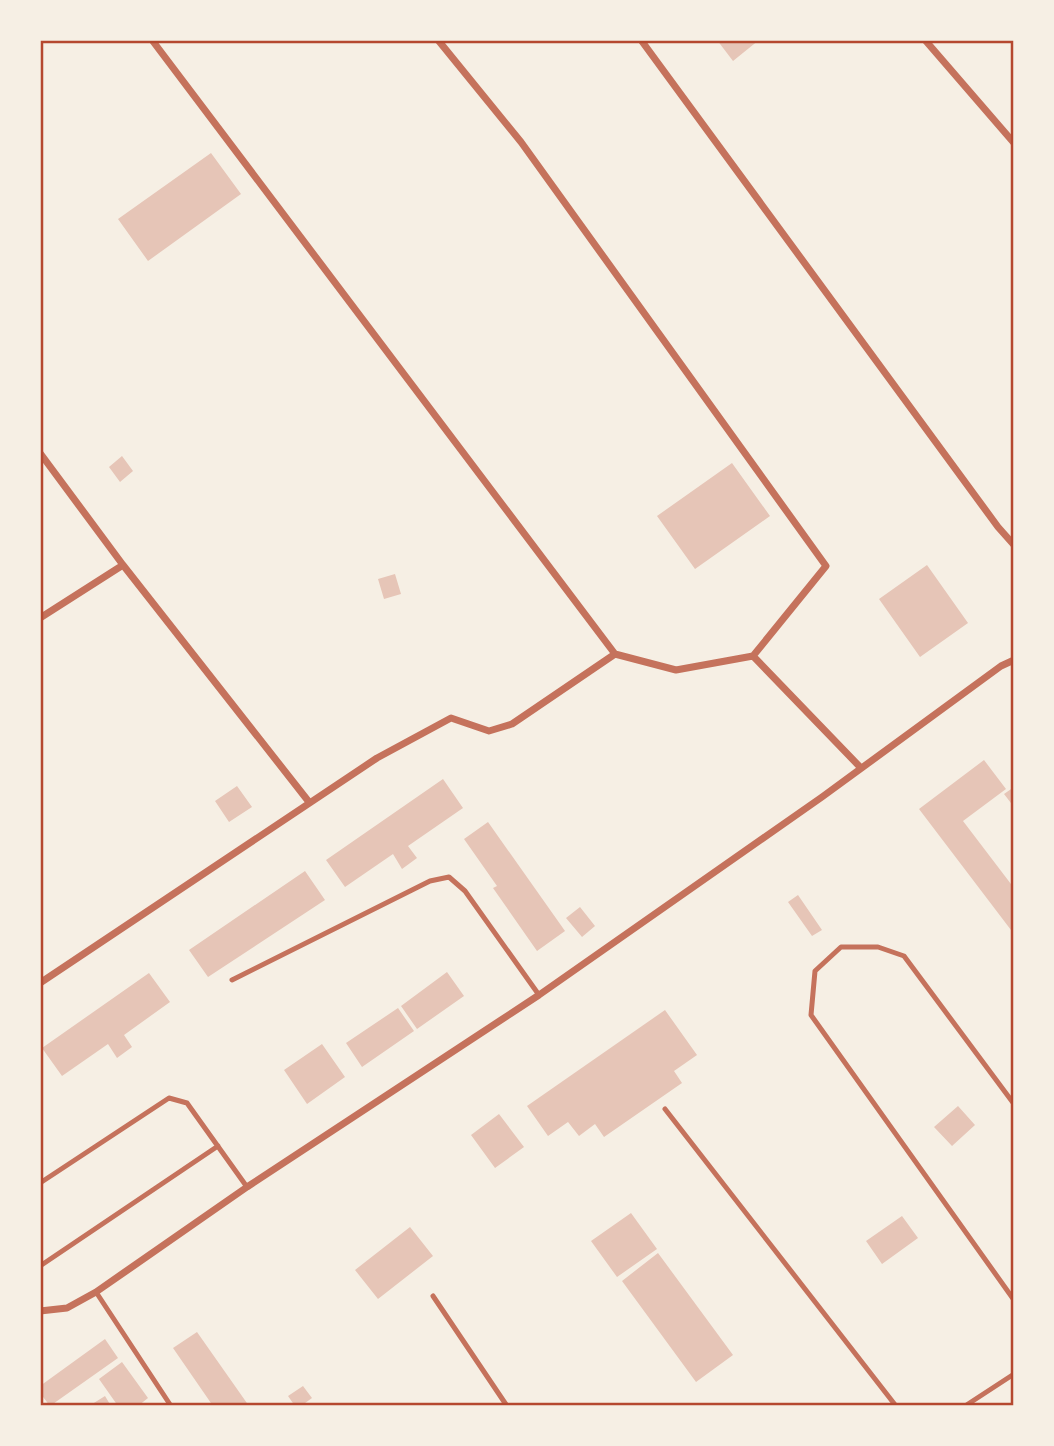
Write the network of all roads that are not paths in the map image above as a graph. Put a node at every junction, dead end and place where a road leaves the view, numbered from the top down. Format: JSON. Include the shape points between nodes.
{"nodes":[{"id":1,"x":152,"y":40,"type":"edge"},
{"id":2,"x":438,"y":40,"type":"edge"},
{"id":3,"x":641,"y":40,"type":"edge"},
{"id":4,"x":925,"y":40,"type":"edge"},
{"id":5,"x":1014,"y":142,"type":"edge"},
{"id":6,"x":40,"y":453,"type":"edge"},
{"id":7,"x":1014,"y":545,"type":"edge"},
{"id":8,"x":123,"y":565,"type":"junction"},
{"id":9,"x":40,"y":618,"type":"edge"},
{"id":10,"x":615,"y":653,"type":"junction"},
{"id":11,"x":753,"y":656,"type":"junction"},
{"id":12,"x":1014,"y":660,"type":"edge"},
{"id":13,"x":861,"y":768,"type":"junction"},
{"id":14,"x":309,"y":802,"type":"junction"},
{"id":15,"x":232,"y":980,"type":"dead end"},
{"id":16,"x":40,"y":983,"type":"edge"},
{"id":17,"x":539,"y":995,"type":"junction"},
{"id":18,"x":1014,"y":1104,"type":"edge"},
{"id":19,"x":665,"y":1109,"type":"dead end"},
{"id":20,"x":218,"y":1146,"type":"junction"},
{"id":21,"x":40,"y":1183,"type":"edge"},
{"id":22,"x":247,"y":1187,"type":"junction"},
{"id":23,"x":40,"y":1266,"type":"edge"},
{"id":24,"x":96,"y":1292,"type":"junction"},
{"id":25,"x":433,"y":1296,"type":"dead end"},
{"id":26,"x":1014,"y":1300,"type":"edge"},
{"id":27,"x":40,"y":1311,"type":"edge"},
{"id":28,"x":1014,"y":1374,"type":"edge"},
{"id":29,"x":171,"y":1406,"type":"edge"},
{"id":30,"x":507,"y":1406,"type":"edge"},
{"id":31,"x":896,"y":1406,"type":"edge"},
{"id":32,"x":965,"y":1406,"type":"edge"}],
"edges":[{"from":1,"to":10,"type":"street"},
{"from":2,"to":11,"type":"street","via":[[521,142],[826,566]]},
{"from":3,"to":7,"type":"street"},
{"from":4,"to":5,"type":"street"},
{"from":6,"to":8,"type":"street"},
{"from":8,"to":9,"type":"street"},
{"from":8,"to":14,"type":"street"},
{"from":10,"to":11,"type":"street","via":[[676,670]]},
{"from":10,"to":14,"type":"street","via":[[512,724],[489,731],[451,718]]},
{"from":11,"to":13,"type":"street"},
{"from":12,"to":13,"type":"street"},
{"from":13,"to":17,"type":"street"},
{"from":14,"to":16,"type":"street"},
{"from":15,"to":17,"type":"lane","via":[[430,881],[449,877],[465,891]]},
{"from":17,"to":22,"type":"street"},
{"from":18,"to":26,"type":"lane","via":[[904,956],[878,947],[841,947],[815,971],[811,1015]]},
{"from":19,"to":31,"type":"lane"},
{"from":20,"to":21,"type":"lane","via":[[187,1103],[169,1098]]},
{"from":20,"to":22,"type":"lane"},
{"from":20,"to":23,"type":"lane"},
{"from":22,"to":24,"type":"street"},
{"from":24,"to":27,"type":"street","via":[[67,1308]]},
{"from":24,"to":29,"type":"lane"},
{"from":25,"to":30,"type":"lane"},
{"from":28,"to":32,"type":"lane"}]}
